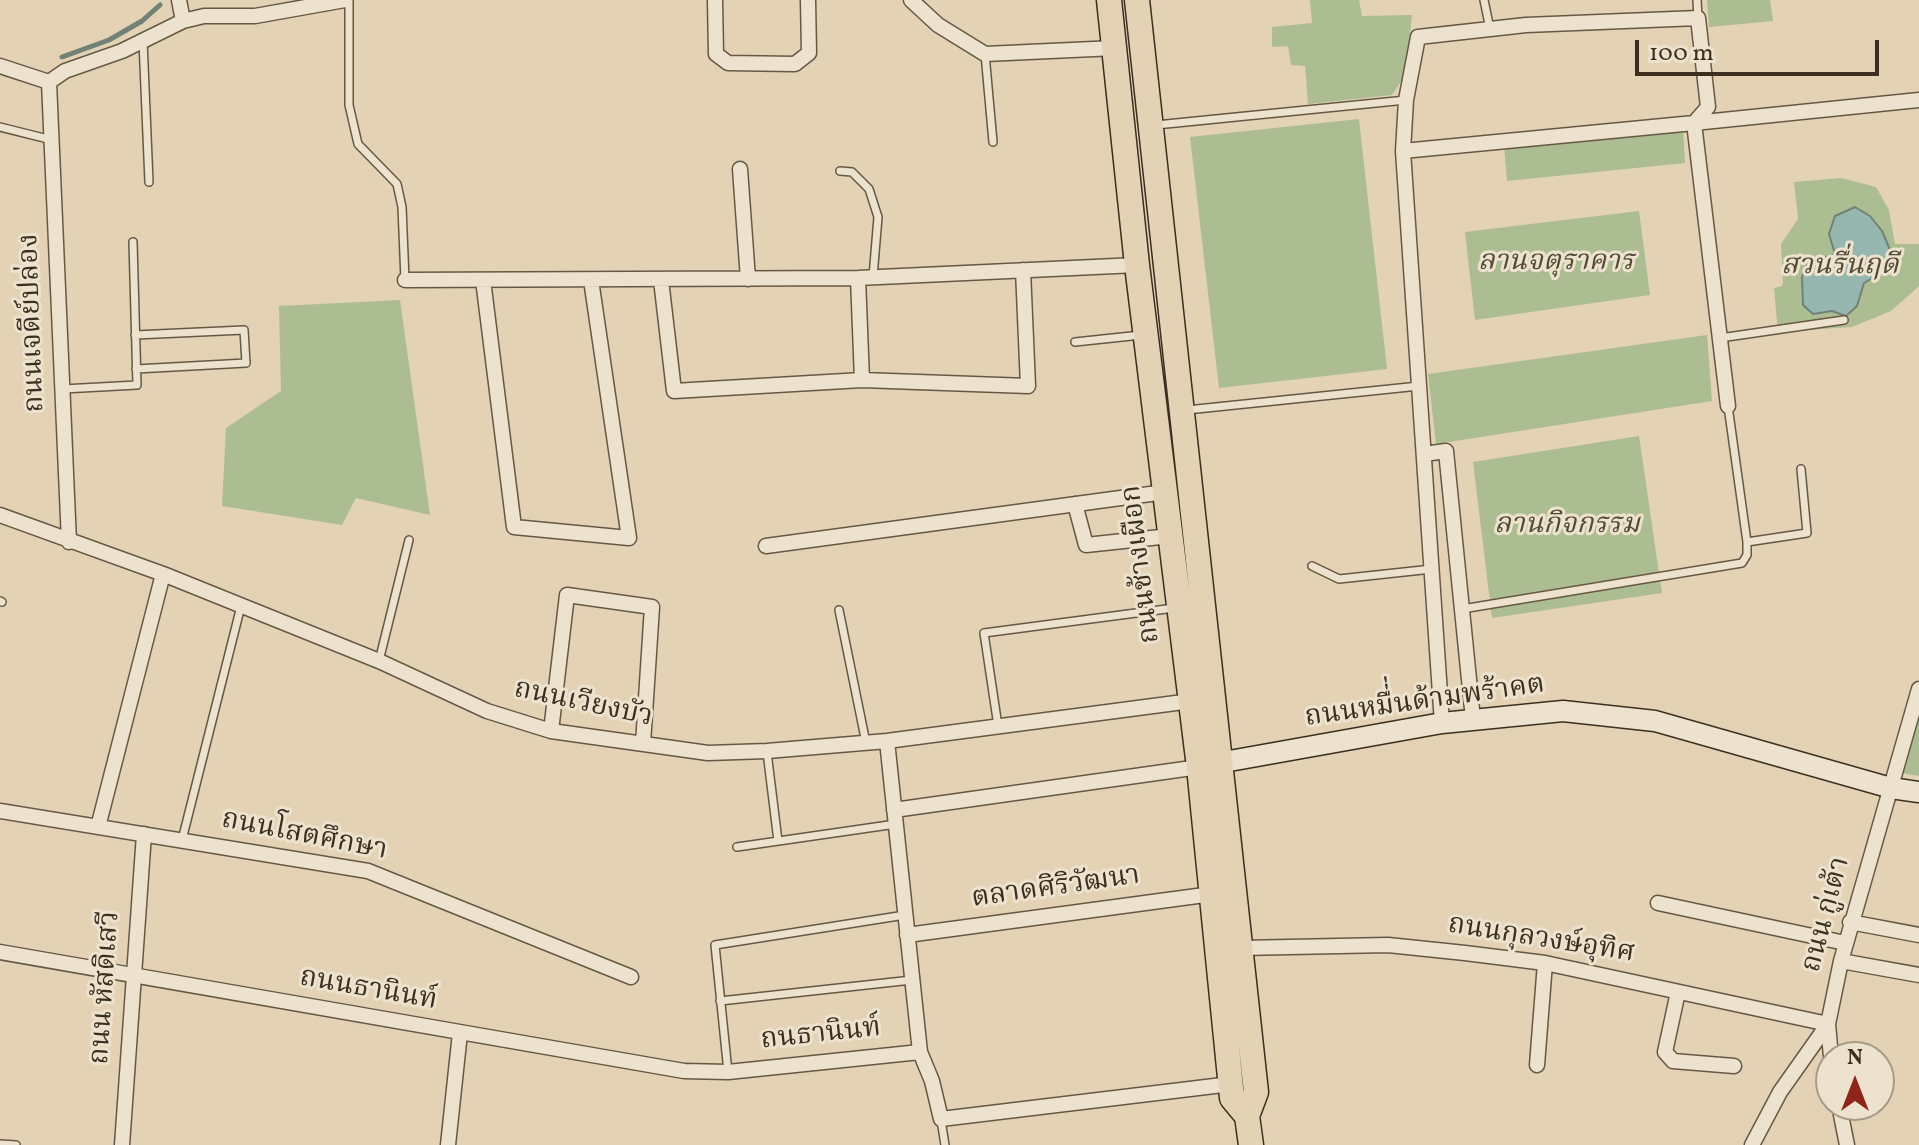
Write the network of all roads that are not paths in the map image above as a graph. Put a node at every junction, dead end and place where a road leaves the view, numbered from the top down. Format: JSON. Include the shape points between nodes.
{"nodes":[{"id":1,"x":179,"y":0,"type":"edge"},
{"id":2,"x":347,"y":0,"type":"edge"},
{"id":3,"x":715,"y":0,"type":"edge"},
{"id":4,"x":808,"y":0,"type":"edge"},
{"id":5,"x":911,"y":0,"type":"edge"},
{"id":6,"x":1109,"y":0,"type":"edge"},
{"id":7,"x":1137,"y":0,"type":"edge"},
{"id":8,"x":1484,"y":0,"type":"edge"},
{"id":9,"x":1697,"y":0,"type":"edge"},
{"id":10,"x":1698,"y":18,"type":"junction"},
{"id":11,"x":183,"y":21,"type":"junction"},
{"id":12,"x":1490,"y":29,"type":"junction"},
{"id":13,"x":143,"y":41,"type":"junction"},
{"id":14,"x":1115,"y":48,"type":"junction"},
{"id":15,"x":985,"y":54,"type":"junction"},
{"id":16,"x":0,"y":66,"type":"edge"},
{"id":17,"x":49,"y":82,"type":"junction"},
{"id":18,"x":1406,"y":100,"type":"junction"},
{"id":19,"x":1919,"y":100,"type":"edge"},
{"id":20,"x":1694,"y":123,"type":"junction"},
{"id":21,"x":1150,"y":126,"type":"junction"},
{"id":22,"x":0,"y":127,"type":"edge"},
{"id":23,"x":53,"y":140,"type":"junction"},
{"id":24,"x":993,"y":142,"type":"dead end"},
{"id":25,"x":1403,"y":151,"type":"junction"},
{"id":26,"x":740,"y":169,"type":"dead end"},
{"id":27,"x":840,"y":171,"type":"dead end"},
{"id":28,"x":149,"y":182,"type":"dead end"},
{"id":29,"x":133,"y":242,"type":"dead end"},
{"id":30,"x":1137,"y":265,"type":"junction"},
{"id":31,"x":1023,"y":270,"type":"junction"},
{"id":32,"x":866,"y":278,"type":"junction"},
{"id":33,"x":748,"y":279,"type":"junction"},
{"id":34,"x":405,"y":280,"type":"joint"},
{"id":35,"x":483,"y":280,"type":"junction"},
{"id":36,"x":591,"y":280,"type":"junction"},
{"id":37,"x":661,"y":280,"type":"junction"},
{"id":38,"x":1844,"y":320,"type":"dead end"},
{"id":39,"x":135,"y":335,"type":"junction"},
{"id":40,"x":1146,"y":335,"type":"junction"},
{"id":41,"x":1720,"y":338,"type":"junction"},
{"id":42,"x":1075,"y":342,"type":"dead end"},
{"id":43,"x":136,"y":369,"type":"junction"},
{"id":44,"x":862,"y":380,"type":"junction"},
{"id":45,"x":1419,"y":386,"type":"junction"},
{"id":46,"x":63,"y":389,"type":"junction"},
{"id":47,"x":1728,"y":406,"type":"joint"},
{"id":48,"x":1181,"y":411,"type":"junction"},
{"id":49,"x":1424,"y":454,"type":"junction"},
{"id":50,"x":1801,"y":469,"type":"dead end"},
{"id":51,"x":1165,"y":492,"type":"junction"},
{"id":52,"x":1075,"y":504,"type":"junction"},
{"id":53,"x":0,"y":515,"type":"edge"},
{"id":54,"x":1170,"y":536,"type":"junction"},
{"id":55,"x":409,"y":540,"type":"dead end"},
{"id":56,"x":69,"y":542,"type":"junction"},
{"id":57,"x":1747,"y":542,"type":"junction"},
{"id":58,"x":766,"y":546,"type":"dead end"},
{"id":59,"x":1312,"y":566,"type":"dead end"},
{"id":60,"x":1432,"y":569,"type":"junction"},
{"id":61,"x":163,"y":574,"type":"junction"},
{"id":62,"x":241,"y":606,"type":"junction"},
{"id":63,"x":1178,"y":608,"type":"junction"},
{"id":64,"x":1462,"y":609,"type":"junction"},
{"id":65,"x":839,"y":610,"type":"dead end"},
{"id":66,"x":379,"y":661,"type":"junction"},
{"id":67,"x":1919,"y":689,"type":"edge"},
{"id":68,"x":1191,"y":701,"type":"junction"},
{"id":69,"x":1473,"y":719,"type":"junction"},
{"id":70,"x":1442,"y":723,"type":"junction"},
{"id":71,"x":998,"y":726,"type":"junction"},
{"id":72,"x":551,"y":731,"type":"junction"},
{"id":73,"x":887,"y":741,"type":"junction"},
{"id":74,"x":866,"y":743,"type":"junction"},
{"id":75,"x":643,"y":744,"type":"junction"},
{"id":76,"x":767,"y":751,"type":"junction"},
{"id":77,"x":1209,"y":765,"type":"junction"},
{"id":78,"x":1891,"y":788,"type":"junction"},
{"id":79,"x":1919,"y":792,"type":"edge"},
{"id":80,"x":0,"y":811,"type":"edge"},
{"id":81,"x":895,"y":817,"type":"junction"},
{"id":82,"x":98,"y":827,"type":"junction"},
{"id":83,"x":144,"y":834,"type":"junction"},
{"id":84,"x":182,"y":840,"type":"junction"},
{"id":85,"x":778,"y":841,"type":"junction"},
{"id":86,"x":737,"y":847,"type":"dead end"},
{"id":87,"x":1212,"y":894,"type":"junction"},
{"id":88,"x":1658,"y":903,"type":"dead end"},
{"id":89,"x":905,"y":915,"type":"junction"},
{"id":90,"x":1850,"y":922,"type":"junction"},
{"id":91,"x":907,"y":935,"type":"junction"},
{"id":92,"x":1919,"y":935,"type":"edge"},
{"id":93,"x":1845,"y":943,"type":"junction"},
{"id":94,"x":1240,"y":948,"type":"junction"},
{"id":95,"x":0,"y":952,"type":"edge"},
{"id":96,"x":1841,"y":961,"type":"junction"},
{"id":97,"x":1545,"y":963,"type":"junction"},
{"id":98,"x":1919,"y":975,"type":"edge"},
{"id":99,"x":134,"y":977,"type":"junction"},
{"id":100,"x":631,"y":977,"type":"dead end"},
{"id":101,"x":912,"y":980,"type":"junction"},
{"id":102,"x":1678,"y":992,"type":"junction"},
{"id":103,"x":720,"y":1001,"type":"junction"},
{"id":104,"x":1828,"y":1024,"type":"junction"},
{"id":105,"x":460,"y":1033,"type":"junction"},
{"id":106,"x":1830,"y":1041,"type":"edge"},
{"id":107,"x":920,"y":1052,"type":"junction"},
{"id":108,"x":1537,"y":1065,"type":"dead end"},
{"id":109,"x":1734,"y":1066,"type":"dead end"},
{"id":110,"x":728,"y":1072,"type":"junction"},
{"id":111,"x":1231,"y":1084,"type":"junction"},
{"id":112,"x":1247,"y":1116,"type":"junction"},
{"id":113,"x":941,"y":1119,"type":"junction"},
{"id":114,"x":1842,"y":1121,"type":"edge"},
{"id":115,"x":0,"y":1144,"type":"edge"},
{"id":116,"x":16,"y":1145,"type":"edge"},
{"id":117,"x":122,"y":1145,"type":"edge"},
{"id":118,"x":448,"y":1145,"type":"edge"},
{"id":119,"x":945,"y":1145,"type":"edge"},
{"id":120,"x":1251,"y":1145,"type":"edge"},
{"id":121,"x":1752,"y":1145,"type":"edge"},
{"id":122,"x":1847,"y":1145,"type":"edge"}],
"edges":[{"from":1,"to":11,"type":"street"},
{"from":2,"to":11,"type":"street","via":[[255,16]]},
{"from":2,"to":34,"type":"lane","via":[[349,105],[358,144],[397,184]]},
{"from":3,"to":4,"type":"street","via":[[716,54],[728,63],[795,64],[809,53]]},
{"from":5,"to":15,"type":"street","via":[[938,25]]},
{"from":6,"to":14,"type":"main road","name":"ถนนช้างเผือก"},
{"from":7,"to":21,"type":"main road","name":"ถนนช้างเผือก"},
{"from":8,"to":12,"type":"lane"},
{"from":9,"to":10,"type":"lane"},
{"from":10,"to":12,"type":"street"},
{"from":10,"to":20,"type":"street","via":[[1708,107]]},
{"from":11,"to":13,"type":"street"},
{"from":12,"to":18,"type":"street","via":[[1418,37]]},
{"from":13,"to":17,"type":"street"},
{"from":13,"to":28,"type":"lane"},
{"from":14,"to":15,"type":"street"},
{"from":14,"to":30,"type":"main road","name":"ถนนช้างเผือก"},
{"from":15,"to":24,"type":"lane"},
{"from":16,"to":17,"type":"street"},
{"from":17,"to":23,"type":"street","name":"ถนนเจดีย์ปล่อง"},
{"from":18,"to":21,"type":"lane"},
{"from":18,"to":25,"type":"street"},
{"from":19,"to":20,"type":"street"},
{"from":20,"to":25,"type":"street"},
{"from":20,"to":41,"type":"street"},
{"from":21,"to":48,"type":"main road","name":"ถนนช้างเผือก"},
{"from":22,"to":23,"type":"lane"},
{"from":23,"to":46,"type":"street","name":"ถนนเจดีย์ปล่อง"},
{"from":25,"to":45,"type":"street"},
{"from":26,"to":33,"type":"street"},
{"from":27,"to":32,"type":"lane","via":[[852,172],[869,189],[878,217]]},
{"from":29,"to":39,"type":"lane"},
{"from":30,"to":31,"type":"street"},
{"from":30,"to":40,"type":"main road","name":"ถนนช้างเผือก"},
{"from":31,"to":32,"type":"street"},
{"from":31,"to":44,"type":"street","via":[[1028,386]]},
{"from":32,"to":33,"type":"street"},
{"from":32,"to":44,"type":"street"},
{"from":33,"to":37,"type":"street"},
{"from":34,"to":35,"type":"street"},
{"from":35,"to":36,"type":"street"},
{"from":35,"to":36,"type":"street","via":[[514,527],[629,538]]},
{"from":36,"to":37,"type":"street"},
{"from":37,"to":44,"type":"street","via":[[674,391]]},
{"from":38,"to":41,"type":"lane"},
{"from":39,"to":43,"type":"lane"},
{"from":39,"to":43,"type":"lane","via":[[244,330],[246,363]]},
{"from":40,"to":42,"type":"lane"},
{"from":40,"to":51,"type":"main road","name":"ถนนช้างเผือก"},
{"from":41,"to":47,"type":"street"},
{"from":43,"to":46,"type":"lane","via":[[137,385]]},
{"from":45,"to":48,"type":"lane"},
{"from":45,"to":49,"type":"street"},
{"from":46,"to":56,"type":"street","name":"ถนนเจดีย์ปล่อง"},
{"from":47,"to":57,"type":"lane"},
{"from":48,"to":77,"type":"main road","name":"ถนนช้างเผือก"},
{"from":49,"to":60,"type":"street"},
{"from":49,"to":64,"type":"street","via":[[1446,451]]},
{"from":50,"to":57,"type":"lane","via":[[1807,533]]},
{"from":51,"to":52,"type":"street"},
{"from":51,"to":54,"type":"main road","name":"ถนนช้างเผือก"},
{"from":52,"to":54,"type":"street","via":[[1086,545]]},
{"from":52,"to":58,"type":"street"},
{"from":53,"to":56,"type":"street","name":"ถนนเวียงบัว"},
{"from":54,"to":63,"type":"main road","name":"ถนนช้างเผือก"},
{"from":55,"to":66,"type":"lane"},
{"from":56,"to":61,"type":"street","name":"ถนนเวียงบัว"},
{"from":57,"to":64,"type":"lane","via":[[1747,555],[1734,566]]},
{"from":59,"to":60,"type":"lane","via":[[1339,579]]},
{"from":60,"to":70,"type":"street"},
{"from":61,"to":62,"type":"street","name":"ถนนเวียงบัว"},
{"from":61,"to":82,"type":"street"},
{"from":62,"to":66,"type":"street","name":"ถนนเวียงบัว"},
{"from":62,"to":84,"type":"lane"},
{"from":63,"to":68,"type":"main road","name":"ถนนช้างเผือก"},
{"from":63,"to":71,"type":"lane","via":[[984,633]]},
{"from":64,"to":69,"type":"street"},
{"from":65,"to":74,"type":"lane"},
{"from":66,"to":72,"type":"street","name":"ถนนเวียงบัว","via":[[487,711]]},
{"from":67,"to":78,"type":"street"},
{"from":68,"to":71,"type":"street","name":"ถนนเวียงบัว"},
{"from":68,"to":77,"type":"main road","name":"ถนนช้างเผือก"},
{"from":69,"to":70,"type":"street","name":"ถนนหมื่่นด้ามพร้าคต"},
{"from":69,"to":78,"type":"street","name":"ถนนหมื่่นด้ามพร้าคต","via":[[1563,711],[1655,721]]},
{"from":70,"to":77,"type":"street","name":"ถนนหมื่่นด้ามพร้าคต"},
{"from":71,"to":73,"type":"street","name":"ถนนเวียงบัว"},
{"from":72,"to":75,"type":"street","name":"ถนนเวียงบัว"},
{"from":72,"to":75,"type":"street","via":[[567,595],[652,607]]},
{"from":73,"to":74,"type":"street","name":"ถนนเวียงบัว"},
{"from":73,"to":81,"type":"street"},
{"from":74,"to":76,"type":"street","name":"ถนนเวียงบัว"},
{"from":75,"to":76,"type":"street","name":"ถนนเวียงบัว","via":[[708,753]]},
{"from":76,"to":85,"type":"lane"},
{"from":77,"to":81,"type":"street"},
{"from":77,"to":87,"type":"main road","name":"ถนนช้างเผือก"},
{"from":77,"to":94,"type":"main road","name":"ถนนช้างเผือก"},
{"from":78,"to":79,"type":"street","name":"ถนนหมื่่นด้ามพร้าคต"},
{"from":78,"to":90,"type":"street","name":"ถนน กู่เต้า"},
{"from":80,"to":82,"type":"street","name":"ถนนโสตศึกษา"},
{"from":81,"to":85,"type":"lane"},
{"from":81,"to":89,"type":"street"},
{"from":82,"to":83,"type":"street","name":"ถนนโสตศึกษา"},
{"from":83,"to":84,"type":"street","name":"ถนนโสตศึกษา"},
{"from":83,"to":99,"type":"street","name":"ถนน หัสดิเสวี"},
{"from":84,"to":100,"type":"street","name":"ถนนโสตศึกษา","via":[[368,871]]},
{"from":85,"to":86,"type":"lane"},
{"from":87,"to":91,"type":"street","name":"ตลาดศิริวัฒนา"},
{"from":87,"to":111,"type":"main road","name":"ถนนช้างเผือก"},
{"from":88,"to":93,"type":"street"},
{"from":89,"to":91,"type":"street"},
{"from":89,"to":103,"type":"lane","via":[[715,945]]},
{"from":90,"to":92,"type":"street"},
{"from":90,"to":93,"type":"street","name":"ถนน กู่เต้า"},
{"from":91,"to":101,"type":"street"},
{"from":93,"to":96,"type":"street","name":"ถนน กู่เต้า"},
{"from":94,"to":97,"type":"street","name":"ถนนกุลวงษ์อุทิศ","via":[[1388,945]]},
{"from":94,"to":112,"type":"main road","name":"ถนนช้างเผือก","via":[[1256,1092]]},
{"from":95,"to":99,"type":"street","name":"ถนนธานินท์"},
{"from":96,"to":98,"type":"street"},
{"from":96,"to":104,"type":"street","name":"ถนน กู่เต้า"},
{"from":97,"to":102,"type":"street","name":"ถนนกุลวงษ์อุทิศ"},
{"from":97,"to":108,"type":"street"},
{"from":99,"to":105,"type":"street","name":"ถนนธานินท์"},
{"from":99,"to":117,"type":"street","name":"ถนน หัสดิเสวี"},
{"from":101,"to":103,"type":"lane"},
{"from":101,"to":107,"type":"street"},
{"from":102,"to":104,"type":"street","name":"ถนนกุลวงษ์อุทิศ"},
{"from":102,"to":109,"type":"street","via":[[1665,1052],[1673,1061]]},
{"from":103,"to":110,"type":"lane"},
{"from":104,"to":106,"type":"street","name":"ถนน กู่เต้า"},
{"from":104,"to":121,"type":"street","via":[[1780,1092]]},
{"from":105,"to":110,"type":"street","name":"ถนนธานินท์","via":[[684,1071]]},
{"from":105,"to":118,"type":"street"},
{"from":107,"to":110,"type":"street","name":"ถนธานินท์"},
{"from":107,"to":113,"type":"street"},
{"from":111,"to":112,"type":"main road","name":"ถนนช้างเผือก","via":[[1232,1098]]},
{"from":111,"to":113,"type":"street"},
{"from":112,"to":120,"type":"main road","name":"ถนนช้างเผือก"},
{"from":113,"to":119,"type":"lane"},
{"from":114,"to":122,"type":"street"},
{"from":115,"to":116,"type":"lane"}]}
